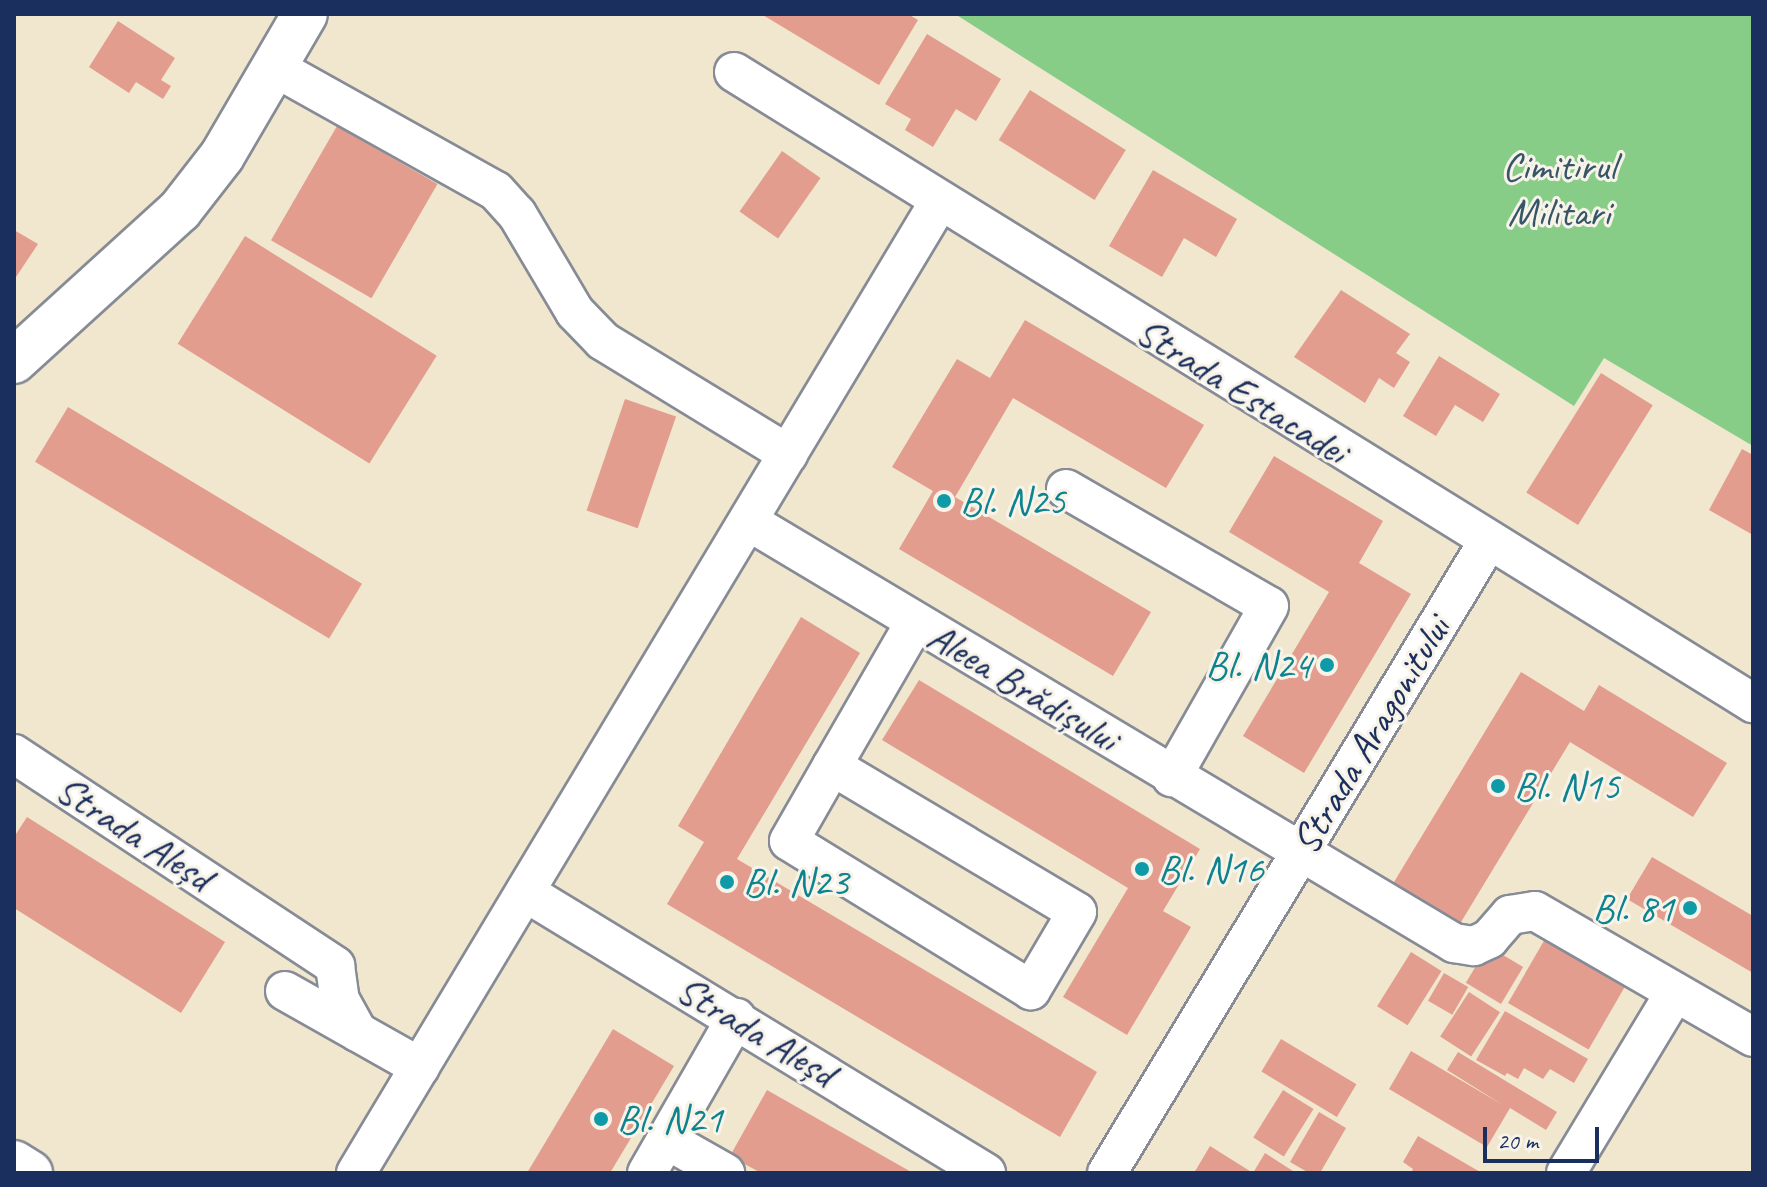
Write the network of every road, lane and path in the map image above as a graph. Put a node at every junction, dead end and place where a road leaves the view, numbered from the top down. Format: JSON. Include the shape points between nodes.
{"nodes":[{"id":1,"x":305,"y":14,"type":"edge"},
{"id":2,"x":274,"y":67,"type":"junction"},
{"id":3,"x":734,"y":72,"type":"dead end"},
{"id":4,"x":939,"y":202,"type":"junction"},
{"id":5,"x":14,"y":361,"type":"edge"},
{"id":6,"x":788,"y":454,"type":"junction"},
{"id":7,"x":1066,"y":489,"type":"dead end"},
{"id":8,"x":748,"y":521,"type":"junction"},
{"id":9,"x":1487,"y":543,"type":"junction"},
{"id":10,"x":915,"y":622,"type":"junction"},
{"id":11,"x":1753,"y":703,"type":"edge"},
{"id":12,"x":14,"y":754,"type":"edge"},
{"id":13,"x":832,"y":766,"type":"junction"},
{"id":14,"x":1172,"y":777,"type":"junction"},
{"id":15,"x":1299,"y":854,"type":"junction"},
{"id":16,"x":525,"y":892,"type":"junction"},
{"id":17,"x":285,"y":991,"type":"dead end"},
{"id":18,"x":1675,"y":992,"type":"junction"},
{"id":19,"x":736,"y":1018,"type":"junction"},
{"id":20,"x":358,"y":1032,"type":"junction"},
{"id":21,"x":1753,"y":1037,"type":"edge"},
{"id":22,"x":420,"y":1067,"type":"junction"},
{"id":23,"x":667,"y":1140,"type":"junction"},
{"id":24,"x":14,"y":1163,"type":"edge"},
{"id":25,"x":30,"y":1173,"type":"edge"},
{"id":26,"x":356,"y":1173,"type":"edge"},
{"id":27,"x":647,"y":1173,"type":"edge"},
{"id":28,"x":725,"y":1173,"type":"edge"},
{"id":29,"x":986,"y":1173,"type":"edge"},
{"id":30,"x":1107,"y":1173,"type":"edge"},
{"id":31,"x":1566,"y":1173,"type":"edge"}],
"edges":[{"from":1,"to":2,"type":"main road"},
{"from":2,"to":5,"type":"main road","via":[[222,156],[180,210]]},
{"from":2,"to":6,"type":"street","via":[[496,191],[517,214],[575,312],[603,341]]},
{"from":3,"to":4,"type":"street","name":"Strada Estacadei"},
{"from":4,"to":6,"type":"street"},
{"from":4,"to":9,"type":"street","name":"Strada Estacadei"},
{"from":6,"to":8,"type":"street"},
{"from":7,"to":14,"type":"street","via":[[1269,606]]},
{"from":8,"to":10,"type":"street","name":"Aleea Brădișului"},
{"from":8,"to":16,"type":"street"},
{"from":9,"to":11,"type":"street","name":"Strada Estacadei"},
{"from":9,"to":15,"type":"street","name":"Strada Aragonitului"},
{"from":10,"to":13,"type":"street"},
{"from":10,"to":14,"type":"street","name":"Aleea Brădișului"},
{"from":12,"to":20,"type":"street","name":"Strada Aleșd","via":[[335,966],[340,1000]]},
{"from":13,"to":13,"type":"street","via":[[789,841],[1031,990],[1077,912]]},
{"from":14,"to":15,"type":"street","name":"Aleea Brădișului"},
{"from":15,"to":18,"type":"street","name":"Aleea Brădișului","via":[[1454,943],[1474,946],[1489,939],[1510,915],[1535,911]]},
{"from":15,"to":30,"type":"street","name":"Strada Aragonitului"},
{"from":16,"to":19,"type":"street","name":"Strada Aleșd"},
{"from":16,"to":22,"type":"street"},
{"from":17,"to":20,"type":"street"},
{"from":18,"to":21,"type":"street","name":"Aleea Brădișului"},
{"from":18,"to":31,"type":"street"},
{"from":19,"to":23,"type":"street"},
{"from":19,"to":29,"type":"street","name":"Strada Aleșd"},
{"from":20,"to":22,"type":"street"},
{"from":22,"to":26,"type":"street"},
{"from":23,"to":27,"type":"street"},
{"from":23,"to":28,"type":"street"},
{"from":24,"to":25,"type":"main road"}]}
